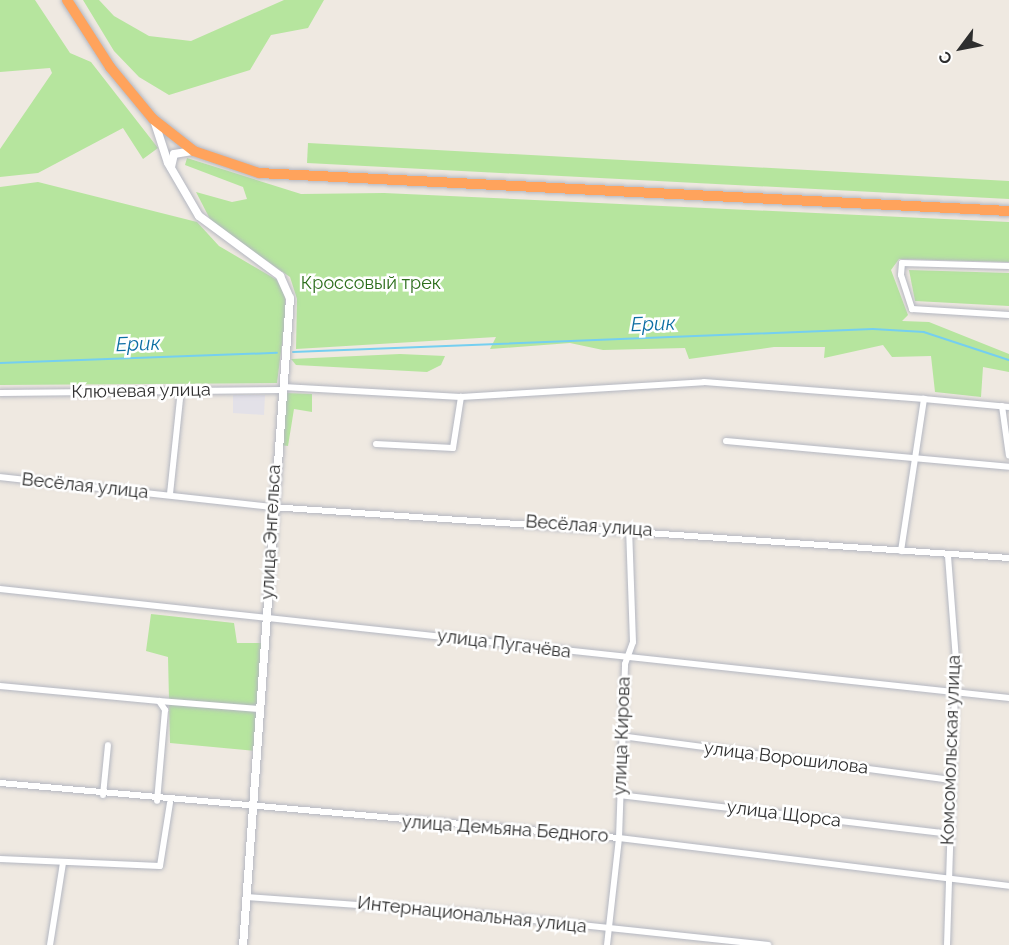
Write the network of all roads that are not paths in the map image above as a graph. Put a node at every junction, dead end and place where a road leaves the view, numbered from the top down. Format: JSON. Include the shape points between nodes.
{"nodes":[{"id":1,"x":67,"y":0,"type":"edge"},
{"id":2,"x":153,"y":119,"type":"junction"},
{"id":3,"x":194,"y":151,"type":"junction"},
{"id":4,"x":172,"y":171,"type":"junction"},
{"id":5,"x":1009,"y":211,"type":"edge"},
{"id":6,"x":1009,"y":266,"type":"edge"},
{"id":7,"x":1009,"y":315,"type":"edge"},
{"id":8,"x":283,"y":388,"type":"junction"},
{"id":9,"x":181,"y":390,"type":"junction"},
{"id":10,"x":0,"y":393,"type":"edge"},
{"id":11,"x":461,"y":397,"type":"junction"},
{"id":12,"x":924,"y":399,"type":"junction"},
{"id":13,"x":1006,"y":407,"type":"edge"},
{"id":14,"x":726,"y":441,"type":"dead end"},
{"id":15,"x":376,"y":444,"type":"dead end"},
{"id":16,"x":1009,"y":456,"type":"edge"},
{"id":17,"x":916,"y":458,"type":"junction"},
{"id":18,"x":1009,"y":467,"type":"edge"},
{"id":19,"x":0,"y":477,"type":"edge"},
{"id":20,"x":170,"y":494,"type":"junction"},
{"id":21,"x":271,"y":507,"type":"junction"},
{"id":22,"x":629,"y":528,"type":"junction"},
{"id":23,"x":902,"y":551,"type":"junction"},
{"id":24,"x":948,"y":555,"type":"junction"},
{"id":25,"x":1009,"y":558,"type":"edge"},
{"id":26,"x":0,"y":589,"type":"edge"},
{"id":27,"x":267,"y":616,"type":"junction"},
{"id":28,"x":628,"y":658,"type":"junction"},
{"id":29,"x":0,"y":686,"type":"edge"},
{"id":30,"x":956,"y":692,"type":"junction"},
{"id":31,"x":1009,"y":698,"type":"edge"},
{"id":32,"x":159,"y":701,"type":"junction"},
{"id":33,"x":259,"y":709,"type":"junction"},
{"id":34,"x":621,"y":736,"type":"junction"},
{"id":35,"x":108,"y":745,"type":"dead end"},
{"id":36,"x":950,"y":780,"type":"junction"},
{"id":37,"x":0,"y":783,"type":"edge"},
{"id":38,"x":103,"y":795,"type":"junction"},
{"id":39,"x":619,"y":795,"type":"junction"},
{"id":40,"x":157,"y":801,"type":"junction"},
{"id":41,"x":170,"y":802,"type":"junction"},
{"id":42,"x":252,"y":809,"type":"junction"},
{"id":43,"x":949,"y":834,"type":"junction"},
{"id":44,"x":619,"y":838,"type":"junction"},
{"id":45,"x":0,"y":859,"type":"edge"},
{"id":46,"x":63,"y":863,"type":"junction"},
{"id":47,"x":947,"y":878,"type":"junction"},
{"id":48,"x":1009,"y":886,"type":"edge"},
{"id":49,"x":246,"y":897,"type":"junction"},
{"id":50,"x":608,"y":930,"type":"junction"},
{"id":51,"x":50,"y":945,"type":"edge"},
{"id":52,"x":243,"y":945,"type":"edge"},
{"id":53,"x":607,"y":945,"type":"edge"},
{"id":54,"x":768,"y":945,"type":"edge"},
{"id":55,"x":947,"y":945,"type":"edge"}],
"edges":[{"from":1,"to":2,"type":"highway","via":[[110,68]]},
{"from":2,"to":3,"type":"highway"},
{"from":2,"to":4,"type":"street","name":"улица Энгельса"},
{"from":3,"to":4,"type":"street","via":[[174,154]]},
{"from":3,"to":5,"type":"highway","via":[[289,177]]},
{"from":4,"to":8,"type":"street","name":"улица Энгельса","via":[[207,225],[280,276],[287,286],[290,319]]},
{"from":6,"to":7,"type":"street","via":[[902,263],[901,275],[912,309]]},
{"from":8,"to":9,"type":"street","name":"Ключевая улица"},
{"from":8,"to":11,"type":"street","name":"Ключевая улица"},
{"from":8,"to":21,"type":"street","name":"улица Энгельса"},
{"from":9,"to":10,"type":"street","name":"Ключевая улица"},
{"from":9,"to":20,"type":"street","name":"Весёлая улица"},
{"from":11,"to":12,"type":"street","name":"Ключевая улица","via":[[704,382]]},
{"from":11,"to":15,"type":"street","via":[[453,447]]},
{"from":12,"to":13,"type":"street","name":"Ключевая улица"},
{"from":12,"to":17,"type":"street"},
{"from":13,"to":16,"type":"street"},
{"from":14,"to":17,"type":"street"},
{"from":17,"to":18,"type":"street"},
{"from":17,"to":23,"type":"street"},
{"from":19,"to":20,"type":"street","name":"Весёлая улица"},
{"from":20,"to":21,"type":"street","name":"Весёлая улица"},
{"from":21,"to":22,"type":"street","name":"Весёлая улица"},
{"from":21,"to":27,"type":"street","name":"улица Энгельса"},
{"from":22,"to":23,"type":"street","name":"Весёлая улица"},
{"from":22,"to":28,"type":"street","name":"улица Кирова","via":[[633,642]]},
{"from":23,"to":24,"type":"street","name":"Весёлая улица"},
{"from":24,"to":25,"type":"street","name":"Весёлая улица"},
{"from":24,"to":30,"type":"street","name":"Комсомольская улица"},
{"from":26,"to":27,"type":"street","name":"улица Пугачёва"},
{"from":27,"to":28,"type":"street","name":"улица Пугачёва"},
{"from":27,"to":33,"type":"street","name":"улица Энгельса"},
{"from":28,"to":30,"type":"street","name":"улица Пугачёва"},
{"from":28,"to":34,"type":"street","name":"улица Кирова"},
{"from":29,"to":32,"type":"street"},
{"from":30,"to":31,"type":"street","name":"улица Пугачёва"},
{"from":30,"to":36,"type":"street","name":"Комсомольская улица"},
{"from":32,"to":33,"type":"street"},
{"from":32,"to":40,"type":"street","via":[[165,710]]},
{"from":33,"to":42,"type":"street","name":"улица Энгельса"},
{"from":34,"to":36,"type":"street","name":"улица Ворошилова"},
{"from":34,"to":39,"type":"street","name":"улица Кирова"},
{"from":35,"to":38,"type":"street"},
{"from":36,"to":43,"type":"street","name":"Комсомольская улица"},
{"from":37,"to":38,"type":"street","name":"улица Демьяна Бедного"},
{"from":38,"to":40,"type":"street","name":"улица Демьяна Бедного"},
{"from":39,"to":43,"type":"street","name":"улица Щорса"},
{"from":39,"to":44,"type":"street","name":"улица Кирова"},
{"from":40,"to":41,"type":"street","name":"улица Демьяна Бедного"},
{"from":41,"to":42,"type":"street","name":"улица Демьяна Бедного"},
{"from":41,"to":46,"type":"street","via":[[160,866]]},
{"from":42,"to":44,"type":"street","name":"улица Демьяна Бедного"},
{"from":42,"to":49,"type":"street","name":"улица Энгельса"},
{"from":43,"to":47,"type":"street","name":"Комсомольская улица"},
{"from":44,"to":47,"type":"street","name":"улица Демьяна Бедного"},
{"from":44,"to":50,"type":"street","name":"улица Кирова"},
{"from":45,"to":46,"type":"street"},
{"from":46,"to":51,"type":"street"},
{"from":47,"to":48,"type":"street","name":"улица Демьяна Бедного"},
{"from":47,"to":55,"type":"street","name":"Комсомольская улица"},
{"from":49,"to":50,"type":"street","name":"Интернациональная улица","via":[[373,904]]},
{"from":49,"to":52,"type":"street","name":"улица Энгельса"},
{"from":50,"to":53,"type":"street","name":"улица Кирова"},
{"from":50,"to":54,"type":"street","name":"Интернациональная улица"}]}
